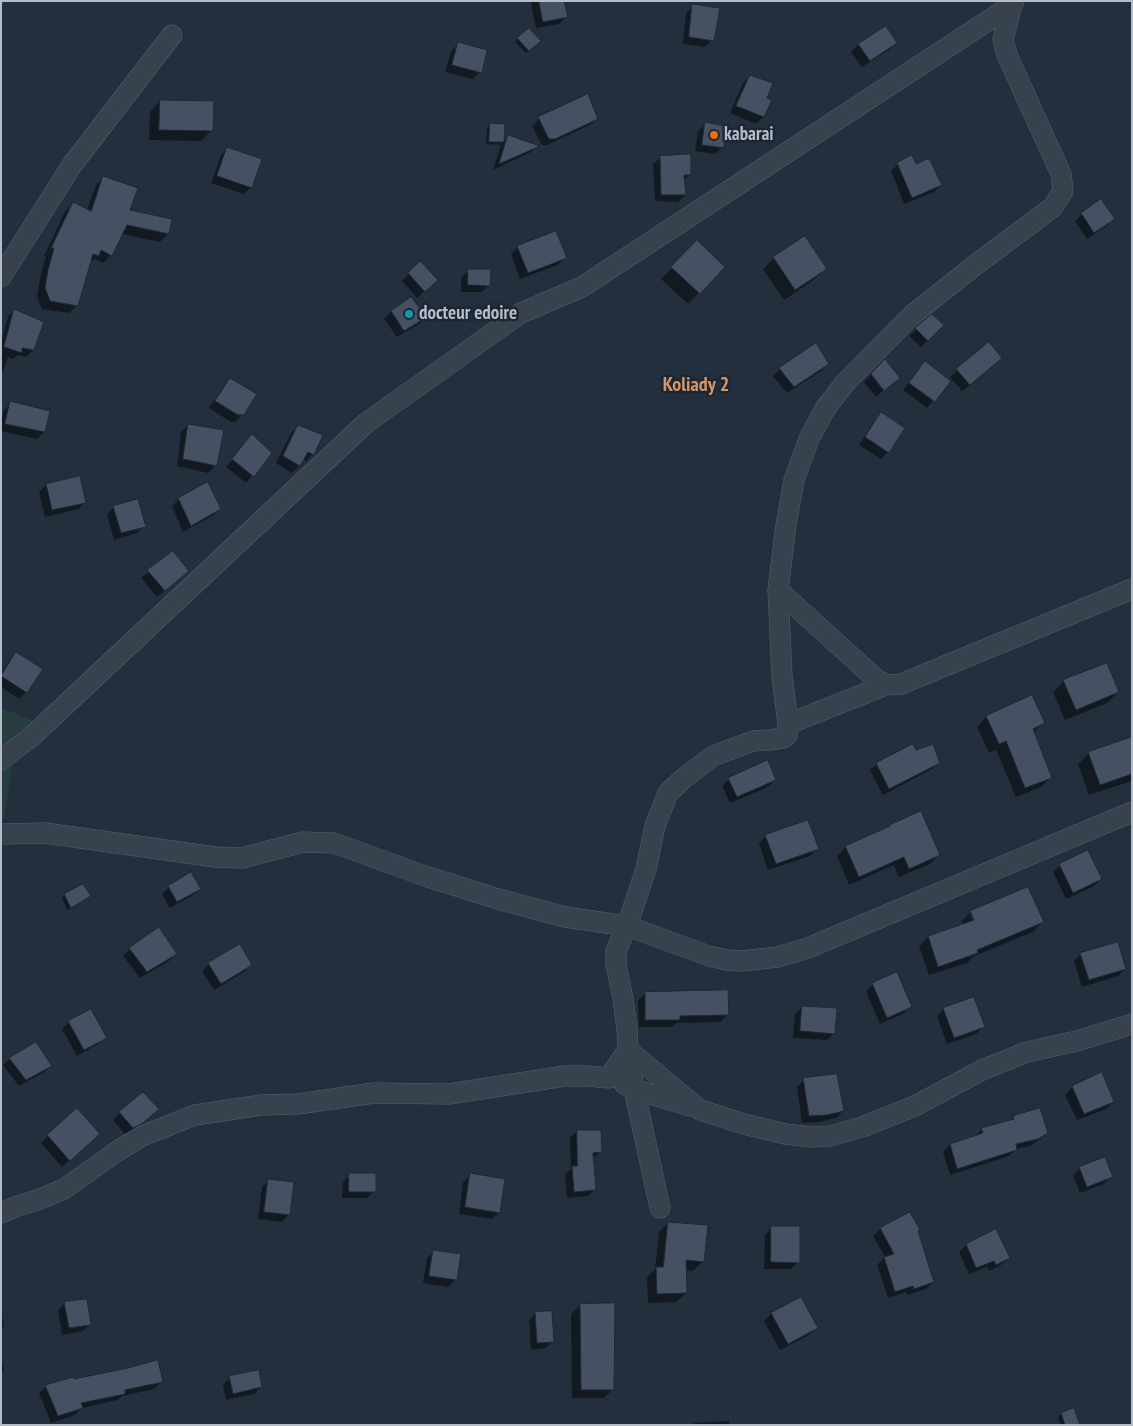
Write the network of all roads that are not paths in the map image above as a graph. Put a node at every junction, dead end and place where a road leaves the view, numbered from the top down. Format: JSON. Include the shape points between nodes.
{"nodes":[{"id":1,"x":1013,"y":3,"type":"edge"},
{"id":2,"x":172,"y":35,"type":"dead end"},
{"id":3,"x":1,"y":277,"type":"edge"},
{"id":4,"x":1132,"y":589,"type":"edge"},
{"id":5,"x":778,"y":590,"type":"junction"},
{"id":6,"x":886,"y":685,"type":"junction"},
{"id":7,"x":788,"y":724,"type":"junction"},
{"id":8,"x":1,"y":760,"type":"edge"},
{"id":9,"x":1132,"y":812,"type":"edge"},
{"id":10,"x":1,"y":834,"type":"edge"},
{"id":11,"x":627,"y":926,"type":"junction"},
{"id":12,"x":1132,"y":1024,"type":"edge"},
{"id":13,"x":628,"y":1050,"type":"junction"},
{"id":14,"x":609,"y":1078,"type":"junction"},
{"id":15,"x":634,"y":1089,"type":"junction"},
{"id":16,"x":700,"y":1110,"type":"junction"},
{"id":17,"x":660,"y":1208,"type":"dead end"},
{"id":18,"x":1,"y":1213,"type":"edge"}],
"edges":[{"from":1,"to":5,"type":"street","via":[[1003,39],[1006,55],[1061,174],[1063,191],[1053,207],[911,316],[845,383],[825,409],[794,480]]},
{"from":1,"to":8,"type":"street","via":[[582,287],[521,313],[366,424],[30,738]]},
{"from":2,"to":3,"type":"street","via":[[72,165]]},
{"from":4,"to":6,"type":"street","via":[[901,684]]},
{"from":5,"to":6,"type":"street"},
{"from":5,"to":7,"type":"street"},
{"from":6,"to":7,"type":"street"},
{"from":7,"to":11,"type":"street","via":[[783,738],[754,741],[713,756],[668,793],[655,826],[646,868]]},
{"from":9,"to":11,"type":"street","via":[[808,948],[778,956],[727,960]]},
{"from":10,"to":11,"type":"street","via":[[45,833],[242,858],[303,842],[334,843],[498,899],[565,917]]},
{"from":11,"to":13,"type":"street","via":[[616,951],[616,964]]},
{"from":12,"to":16,"type":"street","via":[[1027,1052],[982,1070],[915,1106],[830,1136],[785,1134]]},
{"from":13,"to":14,"type":"street"},
{"from":13,"to":15,"type":"street"},
{"from":13,"to":16,"type":"street"},
{"from":14,"to":15,"type":"street"},
{"from":14,"to":18,"type":"street","via":[[565,1076],[450,1094],[374,1093],[195,1115],[142,1136],[64,1189]]},
{"from":15,"to":16,"type":"street"},
{"from":15,"to":17,"type":"street"}]}
